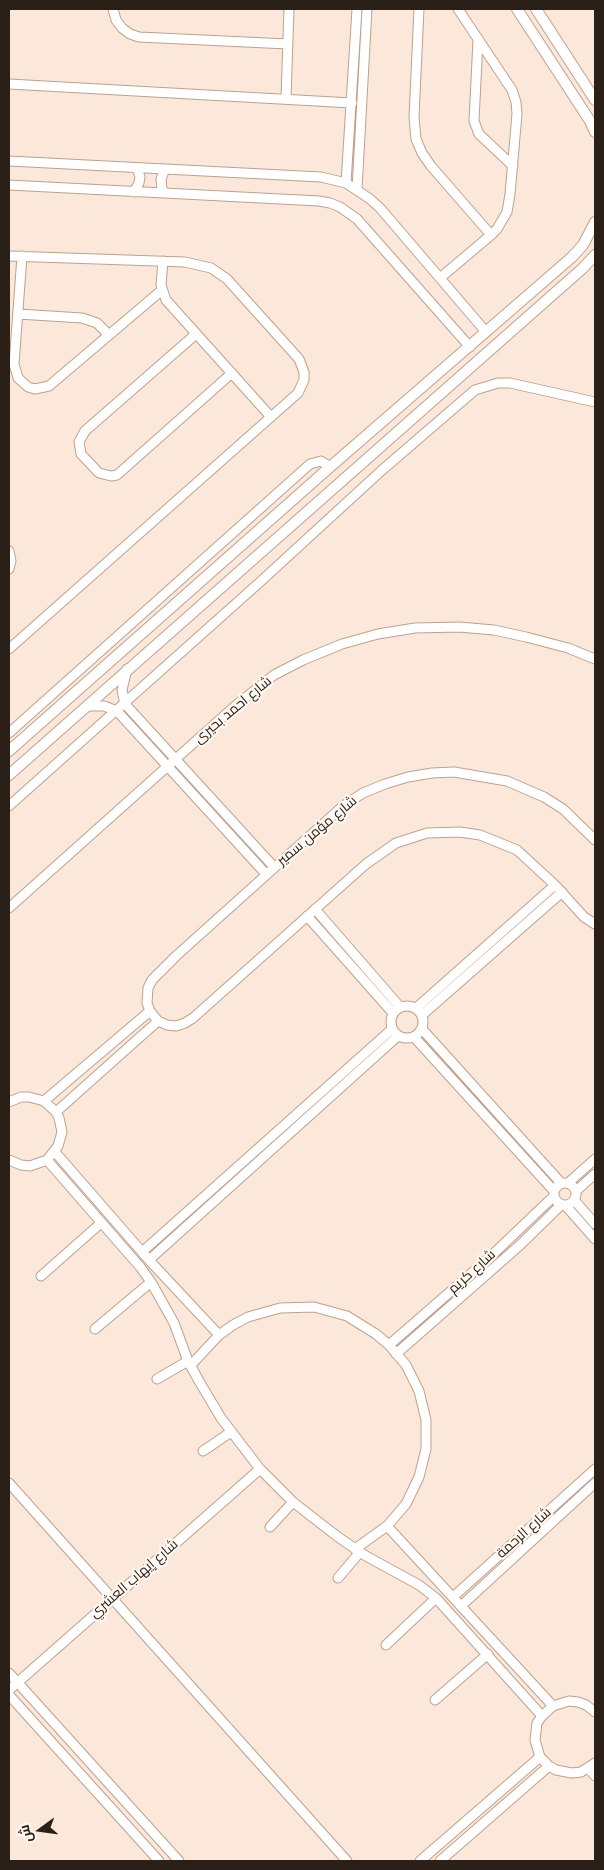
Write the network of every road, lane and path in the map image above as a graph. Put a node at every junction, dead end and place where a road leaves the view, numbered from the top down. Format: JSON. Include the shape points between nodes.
{"nodes":[{"id":1,"x":113,"y":9,"type":"edge"},
{"id":2,"x":289,"y":9,"type":"edge"},
{"id":3,"x":357,"y":9,"type":"edge"},
{"id":4,"x":367,"y":9,"type":"edge"},
{"id":5,"x":420,"y":9,"type":"edge"},
{"id":6,"x":458,"y":9,"type":"edge"},
{"id":7,"x":517,"y":9,"type":"edge"},
{"id":8,"x":536,"y":9,"type":"edge"},
{"id":9,"x":478,"y":40,"type":"junction"},
{"id":10,"x":288,"y":44,"type":"junction"},
{"id":11,"x":567,"y":55,"type":"junction"},
{"id":12,"x":552,"y":63,"type":"junction"},
{"id":13,"x":9,"y":84,"type":"edge"},
{"id":14,"x":286,"y":98,"type":"junction"},
{"id":15,"x":595,"y":100,"type":"edge"},
{"id":16,"x":352,"y":103,"type":"junction"},
{"id":17,"x":595,"y":132,"type":"edge"},
{"id":18,"x":9,"y":160,"type":"edge"},
{"id":19,"x":513,"y":166,"type":"junction"},
{"id":20,"x":136,"y":168,"type":"junction"},
{"id":21,"x":165,"y":169,"type":"junction"},
{"id":22,"x":346,"y":183,"type":"junction"},
{"id":23,"x":9,"y":185,"type":"edge"},
{"id":24,"x":357,"y":189,"type":"junction"},
{"id":25,"x":134,"y":192,"type":"junction"},
{"id":26,"x":165,"y":194,"type":"junction"},
{"id":27,"x":595,"y":222,"type":"edge"},
{"id":28,"x":490,"y":235,"type":"junction"},
{"id":29,"x":595,"y":255,"type":"edge"},
{"id":30,"x":9,"y":256,"type":"edge"},
{"id":31,"x":22,"y":256,"type":"junction"},
{"id":32,"x":163,"y":261,"type":"junction"},
{"id":33,"x":440,"y":278,"type":"junction"},
{"id":34,"x":162,"y":290,"type":"junction"},
{"id":35,"x":18,"y":314,"type":"junction"},
{"id":36,"x":486,"y":332,"type":"junction"},
{"id":37,"x":196,"y":334,"type":"junction"},
{"id":38,"x":109,"y":335,"type":"junction"},
{"id":39,"x":470,"y":347,"type":"junction"},
{"id":40,"x":232,"y":373,"type":"junction"},
{"id":41,"x":595,"y":402,"type":"edge"},
{"id":42,"x":401,"y":406,"type":"junction"},
{"id":43,"x":271,"y":417,"type":"junction"},
{"id":44,"x":412,"y":418,"type":"junction"},
{"id":45,"x":330,"y":467,"type":"junction"},
{"id":46,"x":265,"y":524,"type":"junction"},
{"id":47,"x":277,"y":537,"type":"junction"},
{"id":48,"x":9,"y":551,"type":"edge"},
{"id":49,"x":9,"y":569,"type":"edge"},
{"id":50,"x":9,"y":649,"type":"edge"},
{"id":51,"x":595,"y":659,"type":"edge"},
{"id":52,"x":127,"y":669,"type":"junction"},
{"id":53,"x":125,"y":704,"type":"junction"},
{"id":54,"x":86,"y":706,"type":"junction"},
{"id":55,"x":117,"y":711,"type":"junction"},
{"id":56,"x":35,"y":727,"type":"junction"},
{"id":57,"x":9,"y":733,"type":"edge"},
{"id":58,"x":47,"y":740,"type":"junction"},
{"id":59,"x":9,"y":751,"type":"edge"},
{"id":60,"x":175,"y":759,"type":"junction"},
{"id":61,"x":168,"y":766,"type":"junction"},
{"id":62,"x":9,"y":775,"type":"edge"},
{"id":63,"x":9,"y":806,"type":"edge"},
{"id":64,"x":595,"y":840,"type":"edge"},
{"id":65,"x":274,"y":867,"type":"junction"},
{"id":66,"x":266,"y":874,"type":"junction"},
{"id":67,"x":555,"y":885,"type":"junction"},
{"id":68,"x":562,"y":892,"type":"junction"},
{"id":69,"x":9,"y":908,"type":"edge"},
{"id":70,"x":315,"y":909,"type":"junction"},
{"id":71,"x":308,"y":916,"type":"junction"},
{"id":72,"x":595,"y":924,"type":"edge"},
{"id":73,"x":397,"y":1010,"type":"junction"},
{"id":74,"x":150,"y":1011,"type":"junction"},
{"id":75,"x":419,"y":1011,"type":"junction"},
{"id":76,"x":158,"y":1021,"type":"junction"},
{"id":77,"x":422,"y":1028,"type":"junction"},
{"id":78,"x":395,"y":1033,"type":"junction"},
{"id":79,"x":414,"y":1037,"type":"junction"},
{"id":80,"x":10,"y":1100,"type":"edge"},
{"id":81,"x":44,"y":1101,"type":"junction"},
{"id":82,"x":56,"y":1112,"type":"junction"},
{"id":83,"x":55,"y":1152,"type":"junction"},
{"id":84,"x":595,"y":1159,"type":"edge"},
{"id":85,"x":9,"y":1160,"type":"edge"},
{"id":86,"x":47,"y":1160,"type":"junction"},
{"id":87,"x":595,"y":1174,"type":"edge"},
{"id":88,"x":565,"y":1183,"type":"junction"},
{"id":89,"x":554,"y":1194,"type":"junction"},
{"id":90,"x":570,"y":1201,"type":"junction"},
{"id":91,"x":101,"y":1223,"type":"junction"},
{"id":92,"x":595,"y":1224,"type":"edge"},
{"id":93,"x":595,"y":1239,"type":"edge"},
{"id":94,"x":142,"y":1252,"type":"junction"},
{"id":95,"x":149,"y":1260,"type":"junction"},
{"id":96,"x":41,"y":1276,"type":"dead end"},
{"id":97,"x":151,"y":1282,"type":"junction"},
{"id":98,"x":434,"y":1306,"type":"junction"},
{"id":99,"x":442,"y":1314,"type":"junction"},
{"id":100,"x":95,"y":1329,"type":"dead end"},
{"id":101,"x":219,"y":1335,"type":"junction"},
{"id":102,"x":389,"y":1345,"type":"junction"},
{"id":103,"x":396,"y":1354,"type":"junction"},
{"id":104,"x":190,"y":1363,"type":"junction"},
{"id":105,"x":158,"y":1379,"type":"dead end"},
{"id":106,"x":231,"y":1432,"type":"junction"},
{"id":107,"x":203,"y":1451,"type":"dead end"},
{"id":108,"x":260,"y":1469,"type":"junction"},
{"id":109,"x":595,"y":1469,"type":"edge"},
{"id":110,"x":9,"y":1483,"type":"edge"},
{"id":111,"x":595,"y":1483,"type":"edge"},
{"id":112,"x":293,"y":1502,"type":"junction"},
{"id":113,"x":387,"y":1526,"type":"junction"},
{"id":114,"x":270,"y":1528,"type":"dead end"},
{"id":115,"x":358,"y":1550,"type":"junction"},
{"id":116,"x":338,"y":1578,"type":"dead end"},
{"id":117,"x":453,"y":1597,"type":"junction"},
{"id":118,"x":112,"y":1598,"type":"junction"},
{"id":119,"x":436,"y":1598,"type":"junction"},
{"id":120,"x":461,"y":1606,"type":"junction"},
{"id":121,"x":386,"y":1645,"type":"dead end"},
{"id":122,"x":488,"y":1654,"type":"junction"},
{"id":123,"x":9,"y":1673,"type":"edge"},
{"id":124,"x":17,"y":1682,"type":"junction"},
{"id":125,"x":9,"y":1690,"type":"edge"},
{"id":126,"x":9,"y":1695,"type":"edge"},
{"id":127,"x":435,"y":1700,"type":"dead end"},
{"id":128,"x":553,"y":1706,"type":"junction"},
{"id":129,"x":595,"y":1710,"type":"edge"},
{"id":130,"x":542,"y":1716,"type":"junction"},
{"id":131,"x":540,"y":1757,"type":"junction"},
{"id":132,"x":549,"y":1766,"type":"junction"},
{"id":133,"x":592,"y":1766,"type":"edge"},
{"id":134,"x":595,"y":1776,"type":"edge"},
{"id":135,"x":159,"y":1861,"type":"edge"},
{"id":136,"x":179,"y":1861,"type":"edge"},
{"id":137,"x":346,"y":1861,"type":"edge"},
{"id":138,"x":420,"y":1861,"type":"edge"},
{"id":139,"x":440,"y":1861,"type":"edge"}],
"edges":[{"from":1,"to":10,"type":"street","via":[[122,28],[139,37]]},
{"from":2,"to":10,"type":"street"},
{"from":3,"to":16,"type":"street"},
{"from":4,"to":24,"type":"street"},
{"from":5,"to":28,"type":"street","via":[[414,117],[416,139],[430,166]]},
{"from":6,"to":9,"type":"street"},
{"from":7,"to":12,"type":"street"},
{"from":8,"to":11,"type":"street"},
{"from":9,"to":19,"type":"street","via":[[515,96],[517,114]]},
{"from":9,"to":19,"type":"street","via":[[474,121],[479,134]]},
{"from":10,"to":14,"type":"street"},
{"from":11,"to":12,"type":"street"},
{"from":11,"to":15,"type":"street"},
{"from":12,"to":17,"type":"street"},
{"from":13,"to":14,"type":"street"},
{"from":14,"to":16,"type":"street"},
{"from":16,"to":22,"type":"street"},
{"from":18,"to":20,"type":"street"},
{"from":19,"to":28,"type":"street","via":[[507,212]]},
{"from":20,"to":21,"type":"street"},
{"from":20,"to":25,"type":"street","via":[[140,178]]},
{"from":21,"to":22,"type":"street","via":[[321,177]]},
{"from":21,"to":26,"type":"street","via":[[161,179]]},
{"from":22,"to":24,"type":"street"},
{"from":23,"to":25,"type":"street"},
{"from":24,"to":33,"type":"street","via":[[380,208]]},
{"from":25,"to":26,"type":"street"},
{"from":26,"to":39,"type":"street","via":[[319,201],[340,207],[363,224]]},
{"from":27,"to":36,"type":"street","via":[[572,257]]},
{"from":28,"to":33,"type":"street"},
{"from":29,"to":44,"type":"street"},
{"from":30,"to":31,"type":"street"},
{"from":31,"to":32,"type":"street"},
{"from":31,"to":35,"type":"street"},
{"from":32,"to":34,"type":"street"},
{"from":32,"to":43,"type":"street","via":[[194,263],[227,278],[299,359],[304,372],[302,386]]},
{"from":33,"to":36,"type":"street"},
{"from":34,"to":37,"type":"street","via":[[169,304]]},
{"from":34,"to":38,"type":"street"},
{"from":35,"to":38,"type":"street","via":[[82,318],[97,323]]},
{"from":35,"to":38,"type":"street","via":[[15,371],[22,383],[35,389],[49,386]]},
{"from":36,"to":39,"type":"street"},
{"from":37,"to":40,"type":"street"},
{"from":37,"to":40,"type":"street","via":[[85,431],[79,442],[81,454],[99,473],[117,475]]},
{"from":39,"to":42,"type":"street"},
{"from":40,"to":43,"type":"street"},
{"from":41,"to":53,"type":"street","via":[[510,382],[476,390],[381,471]]},
{"from":42,"to":44,"type":"street"},
{"from":42,"to":45,"type":"street"},
{"from":43,"to":50,"type":"street"},
{"from":44,"to":47,"type":"street"},
{"from":45,"to":46,"type":"street"},
{"from":45,"to":57,"type":"street","via":[[321,461],[310,464]]},
{"from":46,"to":47,"type":"street"},
{"from":46,"to":56,"type":"street"},
{"from":47,"to":52,"type":"street"},
{"from":48,"to":49,"type":"street"},
{"from":51,"to":60,"type":"street","name":"شارع احمد بحيرى","via":[[549,642],[494,630],[415,628],[378,634],[342,644],[274,675]]},
{"from":52,"to":53,"type":"street","via":[[122,690]]},
{"from":52,"to":54,"type":"street"},
{"from":53,"to":55,"type":"street"},
{"from":53,"to":60,"type":"street"},
{"from":54,"to":55,"type":"street","via":[[104,706]]},
{"from":54,"to":58,"type":"street"},
{"from":55,"to":61,"type":"street"},
{"from":55,"to":63,"type":"street"},
{"from":56,"to":58,"type":"street"},
{"from":56,"to":59,"type":"street"},
{"from":58,"to":62,"type":"street"},
{"from":60,"to":61,"type":"street","name":"شارع احمد بحيرى"},
{"from":60,"to":65,"type":"street"},
{"from":61,"to":66,"type":"street"},
{"from":61,"to":69,"type":"street","name":"شارع احمد بحيرى"},
{"from":64,"to":65,"type":"street","name":"شارع مؤمن سمير","via":[[563,810],[523,786],[485,776],[432,773],[408,777],[363,793],[337,811]]},
{"from":65,"to":66,"type":"street","name":"شارع مؤمن سمير"},
{"from":66,"to":74,"type":"street","name":"شارع مؤمن سمير","via":[[152,980],[147,995]]},
{"from":67,"to":68,"type":"street"},
{"from":67,"to":70,"type":"street","via":[[517,850],[504,843],[460,832],[427,833],[396,843],[366,864]]},
{"from":67,"to":75,"type":"street"},
{"from":68,"to":72,"type":"street","via":[[584,917]]},
{"from":68,"to":75,"type":"street"},
{"from":70,"to":71,"type":"street"},
{"from":70,"to":73,"type":"street"},
{"from":71,"to":73,"type":"street"},
{"from":71,"to":76,"type":"street","via":[[185,1024],[166,1025]]},
{"from":73,"to":75,"type":"street","via":[[406,1006]]},
{"from":73,"to":78,"type":"street","via":[[390,1024]]},
{"from":74,"to":76,"type":"street"},
{"from":74,"to":81,"type":"street"},
{"from":75,"to":77,"type":"street","via":[[424,1022]]},
{"from":76,"to":82,"type":"street"},
{"from":77,"to":79,"type":"street"},
{"from":77,"to":88,"type":"street"},
{"from":78,"to":79,"type":"street","via":[[409,1039]]},
{"from":78,"to":94,"type":"street"},
{"from":78,"to":95,"type":"street"},
{"from":79,"to":89,"type":"street"},
{"from":80,"to":81,"type":"street","via":[[29,1097]]},
{"from":81,"to":82,"type":"street"},
{"from":82,"to":83,"type":"street","via":[[62,1132]]},
{"from":83,"to":86,"type":"street"},
{"from":83,"to":94,"type":"street"},
{"from":84,"to":88,"type":"street","name":"شارع كريم"},
{"from":85,"to":86,"type":"street","via":[[21,1166]]},
{"from":86,"to":91,"type":"street"},
{"from":87,"to":90,"type":"street","name":"شارع كريم"},
{"from":88,"to":89,"type":"street","name":"شارع كريم"},
{"from":88,"to":90,"type":"street","via":[[573,1186]]},
{"from":89,"to":90,"type":"street","via":[[556,1202]]},
{"from":89,"to":98,"type":"street","name":"شارع كريم"},
{"from":90,"to":92,"type":"street"},
{"from":90,"to":93,"type":"street"},
{"from":90,"to":99,"type":"street","name":"شارع كريم"},
{"from":91,"to":96,"type":"street"},
{"from":91,"to":97,"type":"street"},
{"from":94,"to":95,"type":"street"},
{"from":95,"to":101,"type":"street"},
{"from":97,"to":100,"type":"street"},
{"from":97,"to":104,"type":"street","via":[[174,1322]]},
{"from":98,"to":99,"type":"street"},
{"from":98,"to":102,"type":"street","name":"شارع كريم"},
{"from":99,"to":103,"type":"street","name":"شارع كريم"},
{"from":101,"to":102,"type":"street","via":[[264,1311],[306,1307],[347,1316]]},
{"from":101,"to":104,"type":"street"},
{"from":102,"to":103,"type":"street"},
{"from":103,"to":113,"type":"street","via":[[406,1365],[419,1391],[427,1434],[416,1484],[406,1504]]},
{"from":104,"to":105,"type":"street"},
{"from":104,"to":106,"type":"street"},
{"from":106,"to":107,"type":"street"},
{"from":106,"to":108,"type":"street"},
{"from":108,"to":112,"type":"street"},
{"from":108,"to":118,"type":"street","name":"شارع إيهاب العشري"},
{"from":109,"to":117,"type":"street","name":"شارع الرحمة"},
{"from":110,"to":118,"type":"street"},
{"from":111,"to":120,"type":"street","name":"شارع الرحمة"},
{"from":112,"to":114,"type":"street"},
{"from":112,"to":115,"type":"street"},
{"from":113,"to":115,"type":"street"},
{"from":113,"to":117,"type":"street"},
{"from":115,"to":116,"type":"street"},
{"from":115,"to":119,"type":"street"},
{"from":117,"to":120,"type":"street"},
{"from":118,"to":124,"type":"street","name":"شارع إيهاب العشري"},
{"from":118,"to":137,"type":"street"},
{"from":119,"to":121,"type":"street"},
{"from":119,"to":122,"type":"street"},
{"from":120,"to":128,"type":"street"},
{"from":122,"to":127,"type":"street"},
{"from":122,"to":130,"type":"street"},
{"from":123,"to":124,"type":"street"},
{"from":124,"to":125,"type":"street","name":"شارع إيهاب العشري"},
{"from":124,"to":136,"type":"street"},
{"from":126,"to":135,"type":"street"},
{"from":128,"to":129,"type":"street","via":[[569,1701]]},
{"from":128,"to":130,"type":"street"},
{"from":130,"to":131,"type":"street","via":[[535,1732]]},
{"from":131,"to":132,"type":"street"},
{"from":131,"to":138,"type":"street"},
{"from":132,"to":133,"type":"street","via":[[572,1773]]},
{"from":132,"to":139,"type":"street"},
{"from":133,"to":134,"type":"street"}]}
